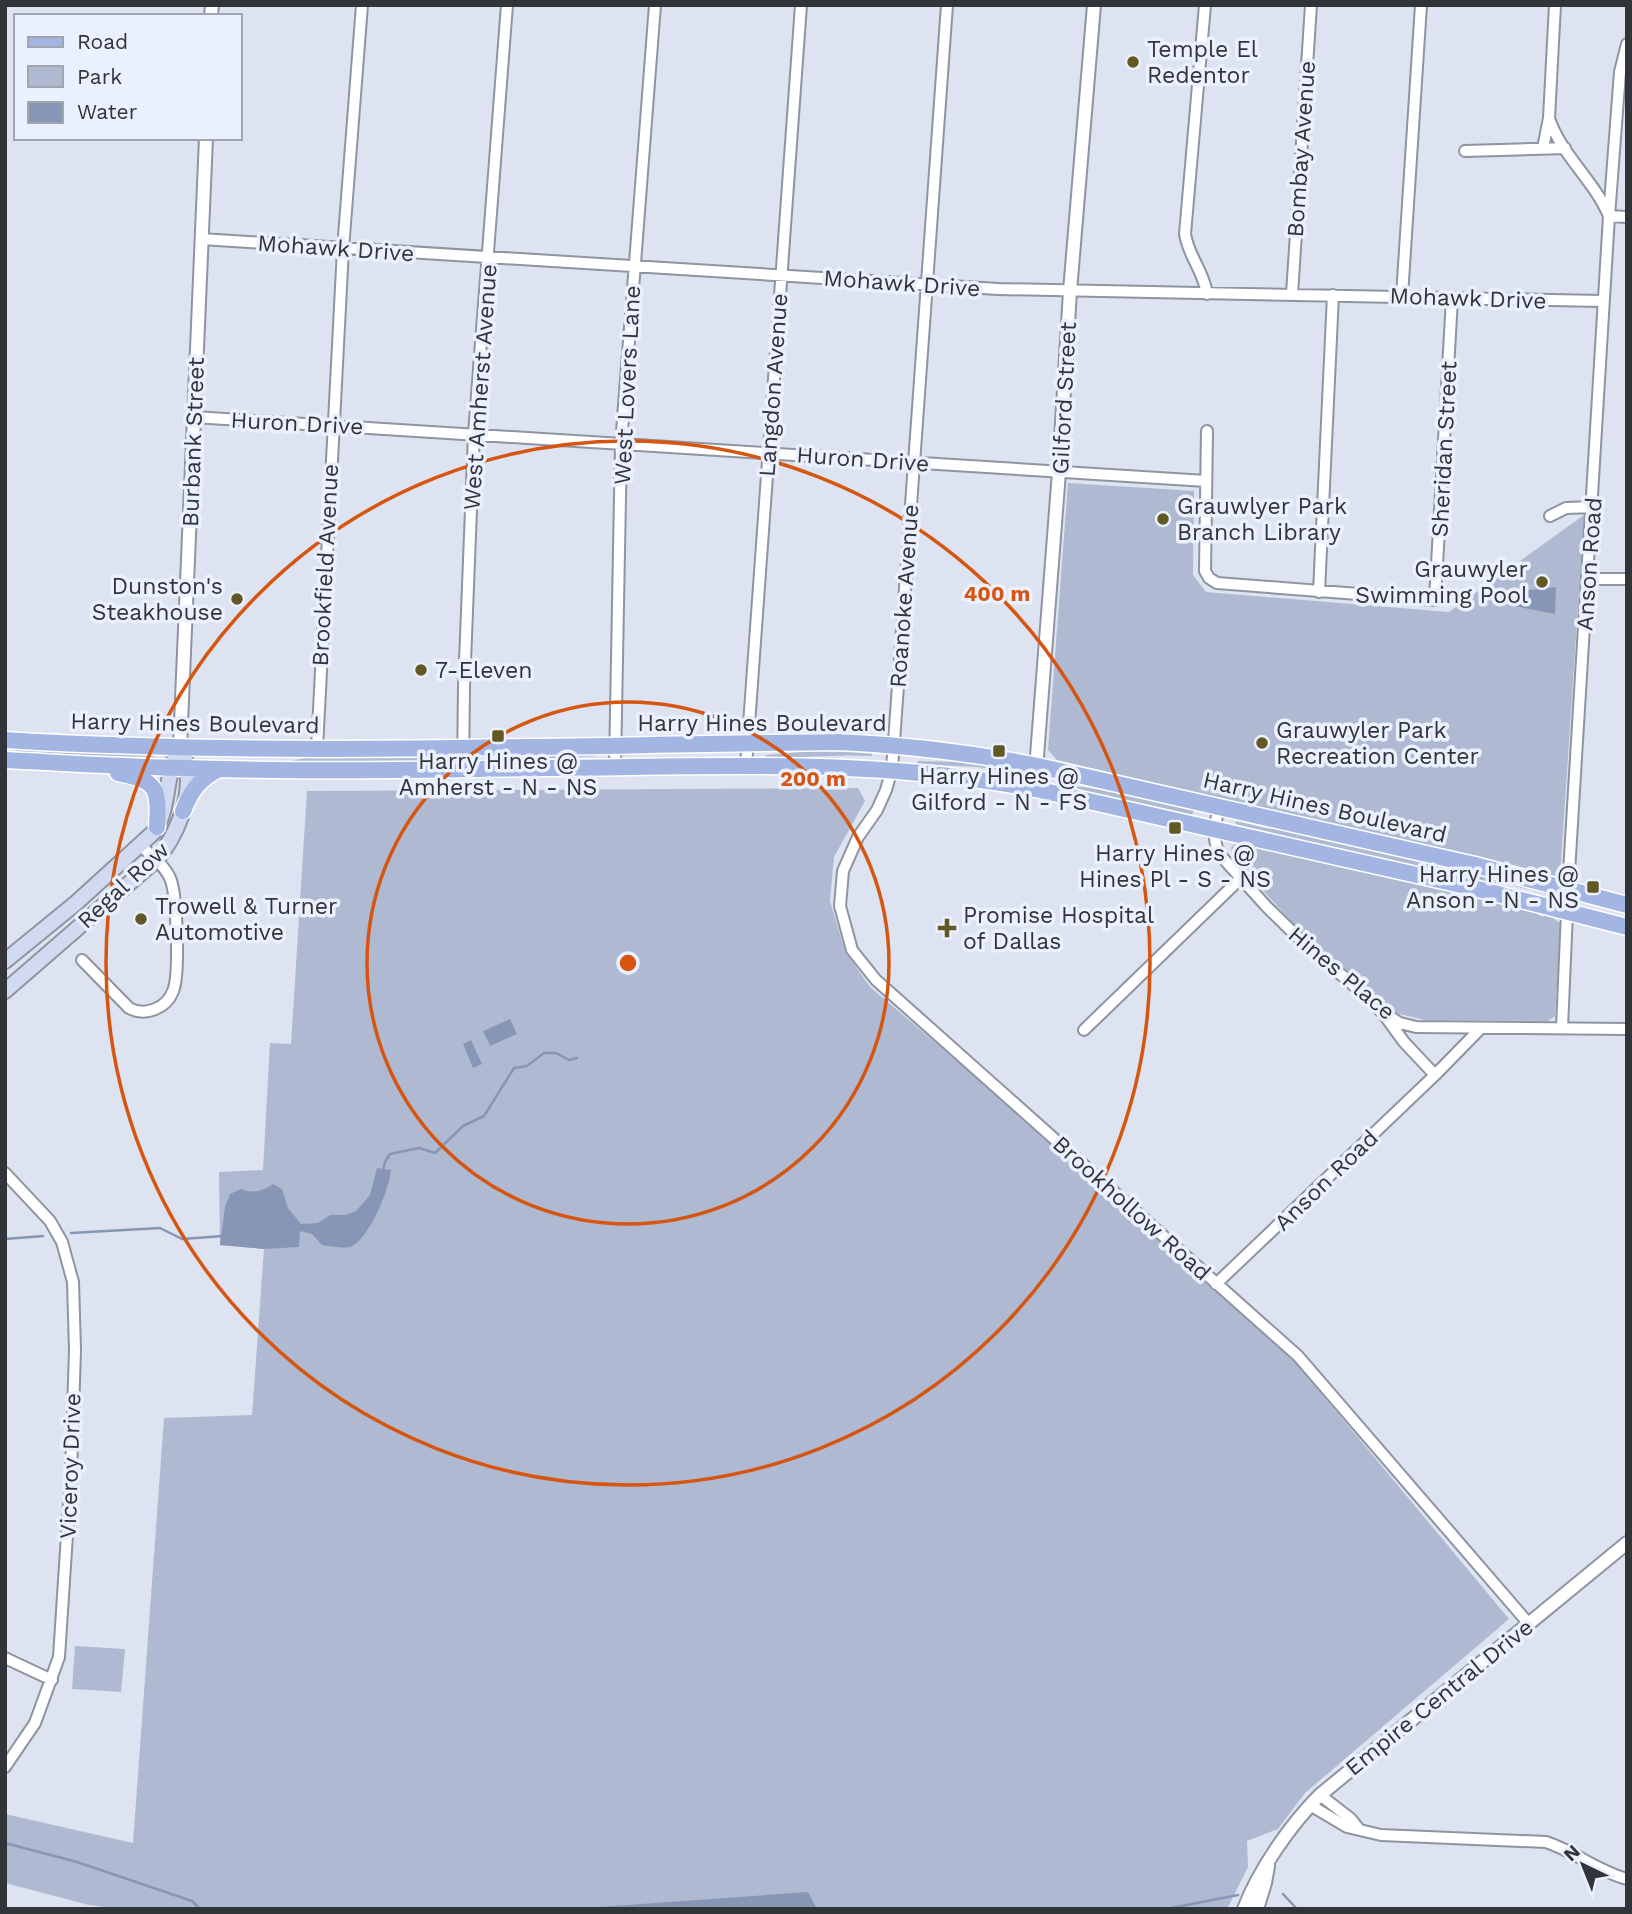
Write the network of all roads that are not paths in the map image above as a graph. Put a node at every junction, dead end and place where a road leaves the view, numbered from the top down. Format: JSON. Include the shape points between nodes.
{"nodes":[{"id":1,"x":362,"y":5,"type":"edge"},
{"id":2,"x":507,"y":5,"type":"edge"},
{"id":3,"x":655,"y":5,"type":"edge"},
{"id":4,"x":801,"y":5,"type":"edge"},
{"id":5,"x":947,"y":5,"type":"edge"},
{"id":6,"x":1094,"y":5,"type":"edge"},
{"id":7,"x":1205,"y":5,"type":"edge"},
{"id":8,"x":1311,"y":5,"type":"edge"},
{"id":9,"x":1421,"y":5,"type":"edge"},
{"id":10,"x":1555,"y":5,"type":"edge"},
{"id":11,"x":1627,"y":44,"type":"edge"},
{"id":12,"x":1623,"y":72,"type":"edge"},
{"id":13,"x":1549,"y":118,"type":"junction"},
{"id":14,"x":206,"y":140,"type":"edge"},
{"id":15,"x":1543,"y":148,"type":"junction"},
{"id":16,"x":1565,"y":148,"type":"junction"},
{"id":17,"x":1465,"y":151,"type":"dead end"},
{"id":18,"x":1609,"y":216,"type":"junction"},
{"id":19,"x":1627,"y":217,"type":"edge"},
{"id":20,"x":201,"y":239,"type":"junction"},
{"id":21,"x":343,"y":249,"type":"junction"},
{"id":22,"x":488,"y":257,"type":"junction"},
{"id":23,"x":635,"y":265,"type":"junction"},
{"id":24,"x":781,"y":275,"type":"junction"},
{"id":25,"x":926,"y":284,"type":"junction"},
{"id":26,"x":1070,"y":291,"type":"junction"},
{"id":27,"x":1207,"y":293,"type":"junction"},
{"id":28,"x":1292,"y":294,"type":"junction"},
{"id":29,"x":1333,"y":295,"type":"junction"},
{"id":30,"x":1402,"y":296,"type":"junction"},
{"id":31,"x":1452,"y":298,"type":"junction"},
{"id":32,"x":1603,"y":301,"type":"junction"},
{"id":33,"x":194,"y":417,"type":"junction"},
{"id":34,"x":332,"y":426,"type":"junction"},
{"id":35,"x":1207,"y":431,"type":"dead end"},
{"id":36,"x":474,"y":434,"type":"junction"},
{"id":37,"x":621,"y":444,"type":"junction"},
{"id":38,"x":768,"y":453,"type":"junction"},
{"id":39,"x":915,"y":463,"type":"junction"},
{"id":40,"x":1059,"y":472,"type":"junction"},
{"id":41,"x":1206,"y":481,"type":"junction"},
{"id":42,"x":1593,"y":507,"type":"junction"},
{"id":43,"x":1550,"y":516,"type":"dead end"},
{"id":44,"x":1587,"y":579,"type":"junction"},
{"id":45,"x":1627,"y":579,"type":"edge"},
{"id":46,"x":1319,"y":592,"type":"junction"},
{"id":47,"x":5,"y":740,"type":"edge"},
{"id":48,"x":42,"y":742,"type":"junction"},
{"id":49,"x":747,"y":743,"type":"junction"},
{"id":50,"x":615,"y":745,"type":"junction"},
{"id":51,"x":180,"y":746,"type":"junction"},
{"id":52,"x":893,"y":746,"type":"junction"},
{"id":53,"x":317,"y":748,"type":"junction"},
{"id":54,"x":464,"y":749,"type":"junction"},
{"id":55,"x":5,"y":751,"type":"edge"},
{"id":56,"x":5,"y":760,"type":"edge"},
{"id":57,"x":78,"y":764,"type":"junction"},
{"id":58,"x":615,"y":766,"type":"junction"},
{"id":59,"x":746,"y":766,"type":"junction"},
{"id":60,"x":1038,"y":766,"type":"junction"},
{"id":61,"x":179,"y":768,"type":"junction"},
{"id":62,"x":222,"y":768,"type":"junction"},
{"id":63,"x":463,"y":769,"type":"junction"},
{"id":64,"x":892,"y":769,"type":"junction"},
{"id":65,"x":1040,"y":790,"type":"junction"},
{"id":66,"x":1219,"y":807,"type":"junction"},
{"id":67,"x":183,"y":811,"type":"junction"},
{"id":68,"x":157,"y":827,"type":"junction"},
{"id":69,"x":1214,"y":828,"type":"junction"},
{"id":70,"x":141,"y":846,"type":"junction"},
{"id":71,"x":156,"y":860,"type":"junction"},
{"id":72,"x":1241,"y":878,"type":"junction"},
{"id":73,"x":95,"y":886,"type":"junction"},
{"id":74,"x":1568,"y":889,"type":"junction"},
{"id":75,"x":1627,"y":905,"type":"edge"},
{"id":76,"x":1568,"y":911,"type":"junction"},
{"id":77,"x":1627,"y":927,"type":"edge"},
{"id":78,"x":64,"y":940,"type":"junction"},
{"id":79,"x":82,"y":960,"type":"dead end"},
{"id":80,"x":5,"y":961,"type":"edge"},
{"id":81,"x":6,"y":990,"type":"edge"},
{"id":82,"x":1383,"y":1013,"type":"junction"},
{"id":83,"x":1481,"y":1028,"type":"junction"},
{"id":84,"x":1562,"y":1028,"type":"junction"},
{"id":85,"x":1627,"y":1029,"type":"edge"},
{"id":86,"x":1084,"y":1030,"type":"dead end"},
{"id":87,"x":1435,"y":1075,"type":"junction"},
{"id":88,"x":5,"y":1173,"type":"edge"},
{"id":89,"x":1216,"y":1284,"type":"junction"},
{"id":90,"x":1627,"y":1543,"type":"edge"},
{"id":91,"x":1529,"y":1624,"type":"junction"},
{"id":92,"x":5,"y":1658,"type":"edge"},
{"id":93,"x":52,"y":1680,"type":"junction"},
{"id":94,"x":5,"y":1767,"type":"edge"},
{"id":95,"x":1320,"y":1795,"type":"junction"},
{"id":96,"x":1310,"y":1805,"type":"junction"},
{"id":97,"x":1359,"y":1829,"type":"junction"},
{"id":98,"x":1268,"y":1866,"type":"junction"},
{"id":99,"x":1627,"y":1879,"type":"edge"},
{"id":100,"x":1244,"y":1909,"type":"edge"},
{"id":101,"x":1257,"y":1909,"type":"edge"}],
"edges":[{"from":1,"to":21,"type":"street","name":"Brookfield Avenue"},
{"from":2,"to":22,"type":"street","name":"West Amherst Avenue"},
{"from":3,"to":23,"type":"street","name":"West Lovers Lane"},
{"from":4,"to":24,"type":"street","name":"Langdon Avenue"},
{"from":5,"to":25,"type":"street","name":"Roanoke Avenue"},
{"from":6,"to":26,"type":"street","name":"Gilford Street"},
{"from":7,"to":27,"type":"street","via":[[1185,234]]},
{"from":8,"to":28,"type":"street","name":"Bombay Avenue"},
{"from":9,"to":30,"type":"street"},
{"from":10,"to":13,"type":"street"},
{"from":11,"to":12,"type":"street","name":"Anson Road"},
{"from":12,"to":18,"type":"street","name":"Anson Road"},
{"from":13,"to":15,"type":"street"},
{"from":13,"to":16,"type":"street"},
{"from":14,"to":20,"type":"street","name":"Burbank Street"},
{"from":15,"to":16,"type":"street"},
{"from":15,"to":17,"type":"street"},
{"from":16,"to":18,"type":"street"},
{"from":18,"to":19,"type":"street"},
{"from":18,"to":32,"type":"street","name":"Anson Road"},
{"from":20,"to":21,"type":"street","name":"Mohawk Drive"},
{"from":20,"to":33,"type":"street","name":"Burbank Street"},
{"from":21,"to":22,"type":"street","name":"Mohawk Drive"},
{"from":21,"to":34,"type":"street","name":"Brookfield Avenue"},
{"from":22,"to":23,"type":"street","name":"Mohawk Drive"},
{"from":22,"to":36,"type":"street","name":"West Amherst Avenue"},
{"from":23,"to":24,"type":"street","name":"Mohawk Drive"},
{"from":23,"to":37,"type":"street","name":"West Lovers Lane"},
{"from":24,"to":25,"type":"street","name":"Mohawk Drive"},
{"from":24,"to":38,"type":"street","name":"Langdon Avenue"},
{"from":25,"to":26,"type":"street","name":"Mohawk Drive"},
{"from":25,"to":39,"type":"street","name":"Roanoke Avenue"},
{"from":26,"to":27,"type":"street","name":"Mohawk Drive"},
{"from":26,"to":40,"type":"street","name":"Gilford Street"},
{"from":27,"to":28,"type":"street","name":"Mohawk Drive"},
{"from":28,"to":29,"type":"street","name":"Mohawk Drive"},
{"from":29,"to":30,"type":"street","name":"Mohawk Drive"},
{"from":29,"to":46,"type":"street"},
{"from":30,"to":31,"type":"street","name":"Mohawk Drive"},
{"from":31,"to":32,"type":"street","name":"Mohawk Drive"},
{"from":31,"to":46,"type":"street","name":"Sheridan Street","via":[[1435,600]]},
{"from":32,"to":42,"type":"street","name":"Anson Road"},
{"from":33,"to":34,"type":"street","name":"Huron Drive"},
{"from":33,"to":51,"type":"street","name":"Burbank Street"},
{"from":34,"to":36,"type":"street","name":"Huron Drive"},
{"from":34,"to":53,"type":"street","name":"Brookfield Avenue"},
{"from":35,"to":41,"type":"street"},
{"from":36,"to":37,"type":"street","name":"Huron Drive"},
{"from":36,"to":54,"type":"street","name":"West Amherst Avenue"},
{"from":37,"to":38,"type":"street","name":"Huron Drive"},
{"from":37,"to":50,"type":"street","name":"West Lovers Lane"},
{"from":38,"to":39,"type":"street","name":"Huron Drive"},
{"from":38,"to":49,"type":"street","name":"Langdon Avenue"},
{"from":39,"to":40,"type":"street","name":"Huron Drive"},
{"from":39,"to":52,"type":"street","name":"Roanoke Avenue"},
{"from":40,"to":41,"type":"street","name":"Huron Drive"},
{"from":40,"to":60,"type":"street","name":"Gilford Street"},
{"from":41,"to":46,"type":"street","via":[[1205,570],[1209,578],[1217,583]]},
{"from":42,"to":43,"type":"street","via":[[1566,508]]},
{"from":42,"to":44,"type":"street","name":"Anson Road"},
{"from":44,"to":45,"type":"street"},
{"from":44,"to":74,"type":"street","name":"Anson Road"},
{"from":47,"to":48,"type":"main road","name":"Harry Hines Boulevard"},
{"from":48,"to":51,"type":"main road","name":"Harry Hines Boulevard"},
{"from":48,"to":55,"type":"main road"},
{"from":49,"to":50,"type":"main road","name":"Harry Hines Boulevard"},
{"from":49,"to":52,"type":"main road","name":"Harry Hines Boulevard"},
{"from":49,"to":59,"type":"street","name":"Langdon Avenue"},
{"from":50,"to":54,"type":"main road","name":"Harry Hines Boulevard"},
{"from":50,"to":58,"type":"street","name":"West Lovers Lane"},
{"from":51,"to":53,"type":"main road","name":"Harry Hines Boulevard"},
{"from":51,"to":61,"type":"main road","name":"Regal Row"},
{"from":52,"to":60,"type":"main road","name":"Harry Hines Boulevard"},
{"from":52,"to":64,"type":"street","name":"Roanoke Avenue"},
{"from":53,"to":54,"type":"main road","name":"Harry Hines Boulevard"},
{"from":54,"to":63,"type":"street","name":"West Amherst Avenue"},
{"from":56,"to":57,"type":"main road","name":"Harry Hines Boulevard"},
{"from":57,"to":61,"type":"main road","name":"Harry Hines Boulevard"},
{"from":57,"to":68,"type":"main road","via":[[148,781],[158,795]]},
{"from":58,"to":59,"type":"main road","name":"Harry Hines Boulevard"},
{"from":58,"to":63,"type":"main road","name":"Harry Hines Boulevard"},
{"from":59,"to":64,"type":"main road","name":"Harry Hines Boulevard"},
{"from":60,"to":65,"type":"street","name":"Gilford Street"},
{"from":60,"to":66,"type":"main road","name":"Harry Hines Boulevard"},
{"from":61,"to":62,"type":"main road","name":"Harry Hines Boulevard"},
{"from":61,"to":67,"type":"main road","name":"Regal Row"},
{"from":61,"to":68,"type":"main road","name":"Regal Row"},
{"from":62,"to":63,"type":"main road","name":"Harry Hines Boulevard"},
{"from":62,"to":67,"type":"main road","via":[[197,784]]},
{"from":64,"to":65,"type":"main road","name":"Harry Hines Boulevard"},
{"from":64,"to":89,"type":"street","name":"Brookhollow Road","via":[[882,800],[843,871],[840,906],[852,950],[876,980]]},
{"from":65,"to":69,"type":"main road","name":"Harry Hines Boulevard"},
{"from":66,"to":69,"type":"street"},
{"from":66,"to":74,"type":"main road","name":"Harry Hines Boulevard"},
{"from":67,"to":71,"type":"main road","name":"Regal Row","via":[[174,835]]},
{"from":68,"to":70,"type":"main road","name":"Regal Row"},
{"from":69,"to":72,"type":"street","name":"Hines Place","via":[[1216,848]]},
{"from":69,"to":76,"type":"main road","name":"Harry Hines Boulevard"},
{"from":70,"to":71,"type":"street"},
{"from":70,"to":73,"type":"main road","name":"Regal Row"},
{"from":71,"to":78,"type":"main road","name":"Regal Row"},
{"from":71,"to":79,"type":"street","via":[[170,878],[176,907],[175,981],[167,1001],[150,1011],[135,1012]]},
{"from":72,"to":82,"type":"street","name":"Hines Place","via":[[1298,939]]},
{"from":72,"to":86,"type":"street"},
{"from":73,"to":78,"type":"main road","via":[[93,899],[68,928]]},
{"from":73,"to":80,"type":"main road","name":"Regal Row"},
{"from":74,"to":75,"type":"main road","name":"Harry Hines Boulevard"},
{"from":74,"to":76,"type":"street","name":"Anson Road"},
{"from":76,"to":77,"type":"main road","name":"Harry Hines Boulevard"},
{"from":76,"to":84,"type":"street","name":"Anson Road"},
{"from":78,"to":81,"type":"main road","name":"Regal Row"},
{"from":82,"to":83,"type":"street","name":"Hines Place","via":[[1416,1027]]},
{"from":82,"to":87,"type":"street"},
{"from":83,"to":84,"type":"street","name":"Hines Place"},
{"from":83,"to":87,"type":"street","name":"Anson Road"},
{"from":84,"to":85,"type":"street","name":"Hines Place"},
{"from":87,"to":89,"type":"street","name":"Anson Road"},
{"from":88,"to":93,"type":"street","name":"Viceroy Drive","via":[[50,1221],[62,1242],[73,1282],[71,1474],[62,1634]]},
{"from":89,"to":91,"type":"street","name":"Brookhollow Road","via":[[1298,1356]]},
{"from":90,"to":91,"type":"street","name":"Empire Central Drive"},
{"from":91,"to":95,"type":"street","name":"Empire Central Drive"},
{"from":92,"to":93,"type":"street"},
{"from":93,"to":94,"type":"street","name":"Viceroy Drive","via":[[35,1723]]},
{"from":95,"to":96,"type":"street","name":"Empire Central Drive"},
{"from":95,"to":97,"type":"street"},
{"from":96,"to":97,"type":"street"},
{"from":96,"to":98,"type":"street","name":"Empire Central Drive"},
{"from":97,"to":99,"type":"street","via":[[1408,1838],[1546,1842]]},
{"from":98,"to":100,"type":"street","name":"Empire Central Drive","via":[[1255,1882]]},
{"from":98,"to":101,"type":"street","name":"Empire Central Drive"}]}
